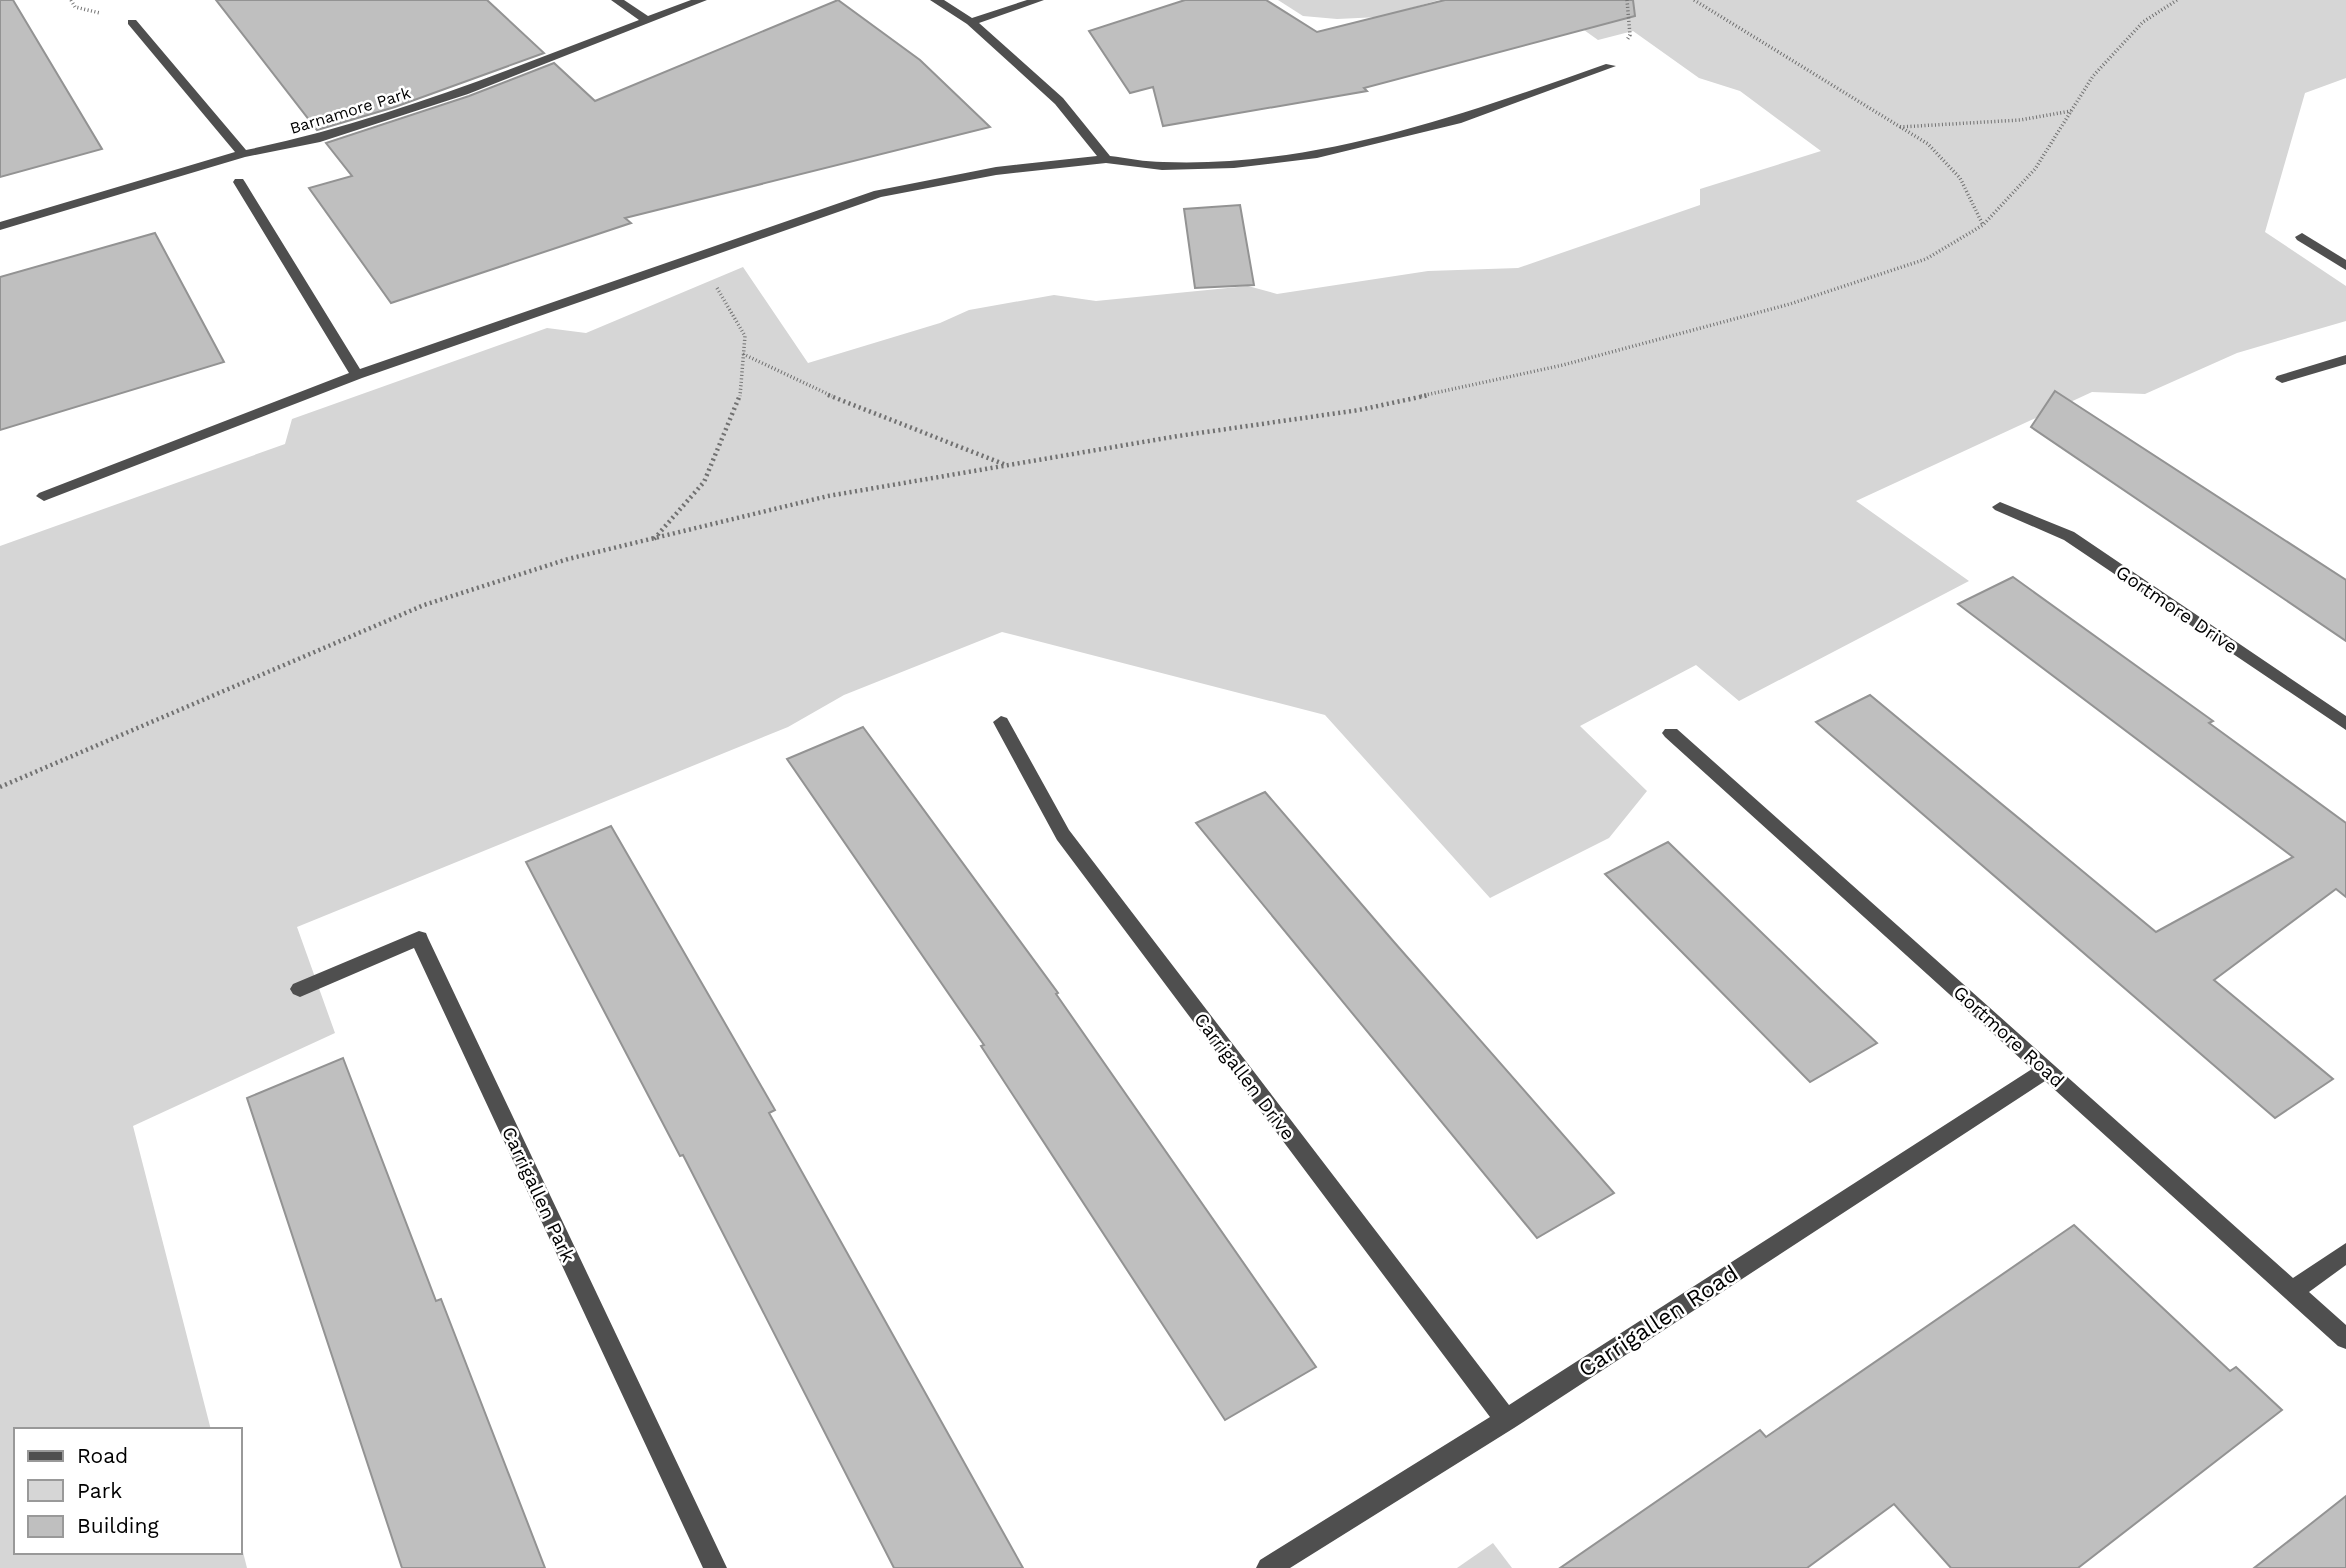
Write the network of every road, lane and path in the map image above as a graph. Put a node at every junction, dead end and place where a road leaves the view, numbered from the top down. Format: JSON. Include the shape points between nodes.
{"nodes":[{"id":1,"x":617,"y":0,"type":"edge"},
{"id":2,"x":701,"y":0,"type":"edge"},
{"id":3,"x":936,"y":0,"type":"edge"},
{"id":4,"x":1038,"y":0,"type":"edge"},
{"id":5,"x":1694,"y":0,"type":"edge"},
{"id":6,"x":2177,"y":0,"type":"edge"},
{"id":7,"x":648,"y":20,"type":"junction"},
{"id":8,"x":132,"y":22,"type":"dead end"},
{"id":9,"x":971,"y":22,"type":"junction"},
{"id":10,"x":1610,"y":66,"type":"dead end"},
{"id":11,"x":2071,"y":111,"type":"junction"},
{"id":12,"x":1899,"y":127,"type":"junction"},
{"id":13,"x":243,"y":154,"type":"junction"},
{"id":14,"x":1106,"y":159,"type":"junction"},
{"id":15,"x":239,"y":182,"type":"dead end"},
{"id":16,"x":1983,"y":225,"type":"junction"},
{"id":17,"x":0,"y":226,"type":"edge"},
{"id":18,"x":2302,"y":237,"type":"dead end"},
{"id":19,"x":700,"y":257,"type":"junction"},
{"id":20,"x":2346,"y":266,"type":"edge"},
{"id":21,"x":743,"y":354,"type":"junction"},
{"id":22,"x":2346,"y":359,"type":"edge"},
{"id":23,"x":357,"y":375,"type":"junction"},
{"id":24,"x":2282,"y":379,"type":"dead end"},
{"id":25,"x":1007,"y":466,"type":"junction"},
{"id":26,"x":44,"y":496,"type":"dead end"},
{"id":27,"x":2000,"y":507,"type":"dead end"},
{"id":28,"x":653,"y":540,"type":"junction"},
{"id":29,"x":1001,"y":722,"type":"dead end"},
{"id":30,"x":2346,"y":724,"type":"edge"},
{"id":31,"x":1671,"y":733,"type":"dead end"},
{"id":32,"x":0,"y":786,"type":"edge"},
{"id":33,"x":300,"y":989,"type":"dead end"},
{"id":34,"x":2046,"y":1070,"type":"junction"},
{"id":35,"x":2346,"y":1253,"type":"edge"},
{"id":36,"x":2292,"y":1291,"type":"junction"},
{"id":37,"x":2346,"y":1339,"type":"edge"},
{"id":38,"x":1506,"y":1420,"type":"junction"},
{"id":39,"x":715,"y":1568,"type":"edge"},
{"id":40,"x":1268,"y":1568,"type":"edge"}],
"edges":[{"from":1,"to":7,"type":"street"},
{"from":2,"to":7,"type":"street","name":"Barnamore Park"},
{"from":3,"to":9,"type":"street"},
{"from":4,"to":9,"type":"street"},
{"from":5,"to":12,"type":"path"},
{"from":6,"to":11,"type":"path","via":[[2135,31],[2093,76]]},
{"from":7,"to":13,"type":"street","name":"Barnamore Park","via":[[464,91],[316,139]]},
{"from":8,"to":13,"type":"street"},
{"from":9,"to":14,"type":"street","via":[[1059,101]]},
{"from":10,"to":14,"type":"street","via":[[1457,120],[1317,155],[1163,166]]},
{"from":11,"to":12,"type":"path","via":[[2020,120]]},
{"from":11,"to":16,"type":"path","via":[[2035,169]]},
{"from":12,"to":16,"type":"path","via":[[1928,144],[1960,178]]},
{"from":13,"to":17,"type":"street","name":"Barnamore Park"},
{"from":14,"to":19,"type":"street","via":[[996,171],[878,194]]},
{"from":15,"to":23,"type":"street"},
{"from":16,"to":25,"type":"path","via":[[1926,259],[1790,304],[1563,365],[1359,410]]},
{"from":18,"to":20,"type":"street"},
{"from":19,"to":21,"type":"path","via":[[745,336]]},
{"from":19,"to":23,"type":"street"},
{"from":21,"to":25,"type":"path","via":[[806,386]]},
{"from":21,"to":28,"type":"path","via":[[740,401],[704,482]]},
{"from":22,"to":24,"type":"street"},
{"from":23,"to":26,"type":"street"},
{"from":25,"to":28,"type":"path","via":[[828,496]]},
{"from":27,"to":30,"type":"street","name":"Gortmore Drive","via":[[2069,536]]},
{"from":28,"to":32,"type":"path","via":[[568,559],[424,605]]},
{"from":29,"to":38,"type":"street","name":"Carrigallen Drive","via":[[1063,835]]},
{"from":31,"to":34,"type":"street","name":"Gortmore Road"},
{"from":33,"to":39,"type":"street","name":"Carrigallen Park","via":[[419,938]]},
{"from":34,"to":36,"type":"street","name":"Gortmore Road"},
{"from":34,"to":38,"type":"street","name":"Carrigallen Road"},
{"from":35,"to":36,"type":"street"},
{"from":36,"to":37,"type":"street","name":"Gortmore Road"},
{"from":38,"to":40,"type":"street","name":"Carrigallen Road"}]}
